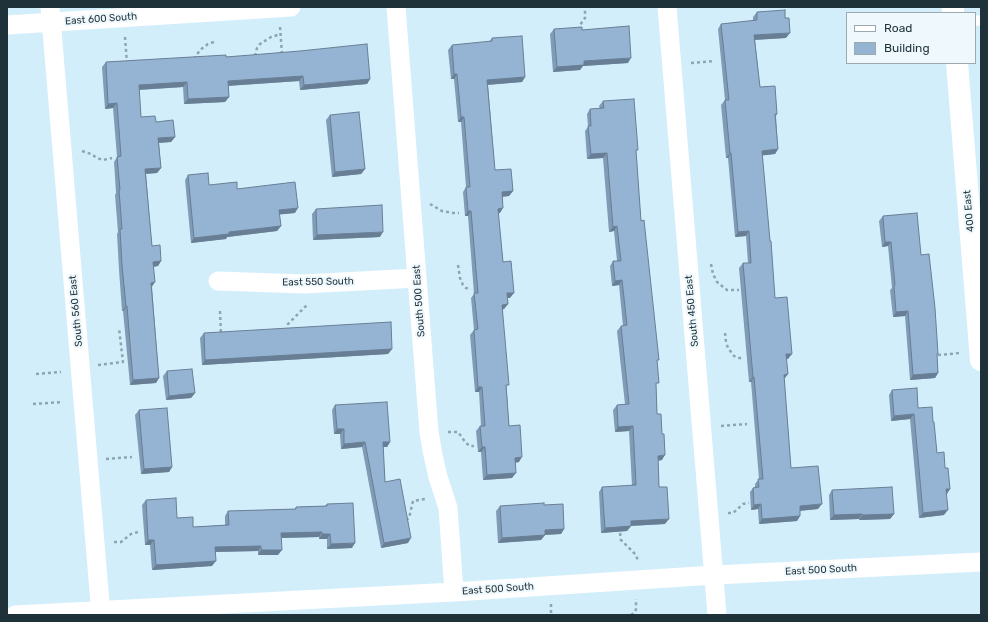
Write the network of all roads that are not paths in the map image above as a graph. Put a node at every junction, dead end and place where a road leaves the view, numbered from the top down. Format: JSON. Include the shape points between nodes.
{"nodes":[{"id":1,"x":291,"y":7,"type":"edge"},
{"id":2,"x":396,"y":7,"type":"edge"},
{"id":3,"x":667,"y":7,"type":"edge"},
{"id":4,"x":51,"y":15,"type":"edge"},
{"id":5,"x":7,"y":25,"type":"edge"},
{"id":6,"x":957,"y":64,"type":"edge"},
{"id":7,"x":417,"y":278,"type":"junction"},
{"id":8,"x":218,"y":281,"type":"dead end"},
{"id":9,"x":981,"y":360,"type":"edge"},
{"id":10,"x":981,"y":562,"type":"edge"},
{"id":11,"x":714,"y":575,"type":"junction"},
{"id":12,"x":454,"y":592,"type":"junction"},
{"id":13,"x":324,"y":607,"type":"edge"},
{"id":14,"x":101,"y":613,"type":"edge"},
{"id":15,"x":14,"y":615,"type":"edge"},
{"id":16,"x":717,"y":615,"type":"edge"}],
"edges":[{"from":1,"to":4,"type":"street","name":"East 600 South"},
{"from":2,"to":7,"type":"street","name":"South 500 East"},
{"from":3,"to":11,"type":"street","name":"South 450 East"},
{"from":4,"to":5,"type":"street","name":"East 600 South"},
{"from":4,"to":14,"type":"street","name":"South 560 East"},
{"from":6,"to":9,"type":"street","name":"400 East"},
{"from":7,"to":8,"type":"street","name":"East 550 South","via":[[304,284]]},
{"from":7,"to":12,"type":"street","name":"South 500 East","via":[[429,432],[438,477],[448,508]]},
{"from":10,"to":11,"type":"street","name":"East 500 South"},
{"from":11,"to":12,"type":"street","name":"East 500 South"},
{"from":11,"to":16,"type":"street","name":"South 450 East"},
{"from":12,"to":13,"type":"street","name":"East 500 South"},
{"from":13,"to":14,"type":"street","name":"East 500 South"},
{"from":14,"to":15,"type":"street","name":"East 500 South"}]}
